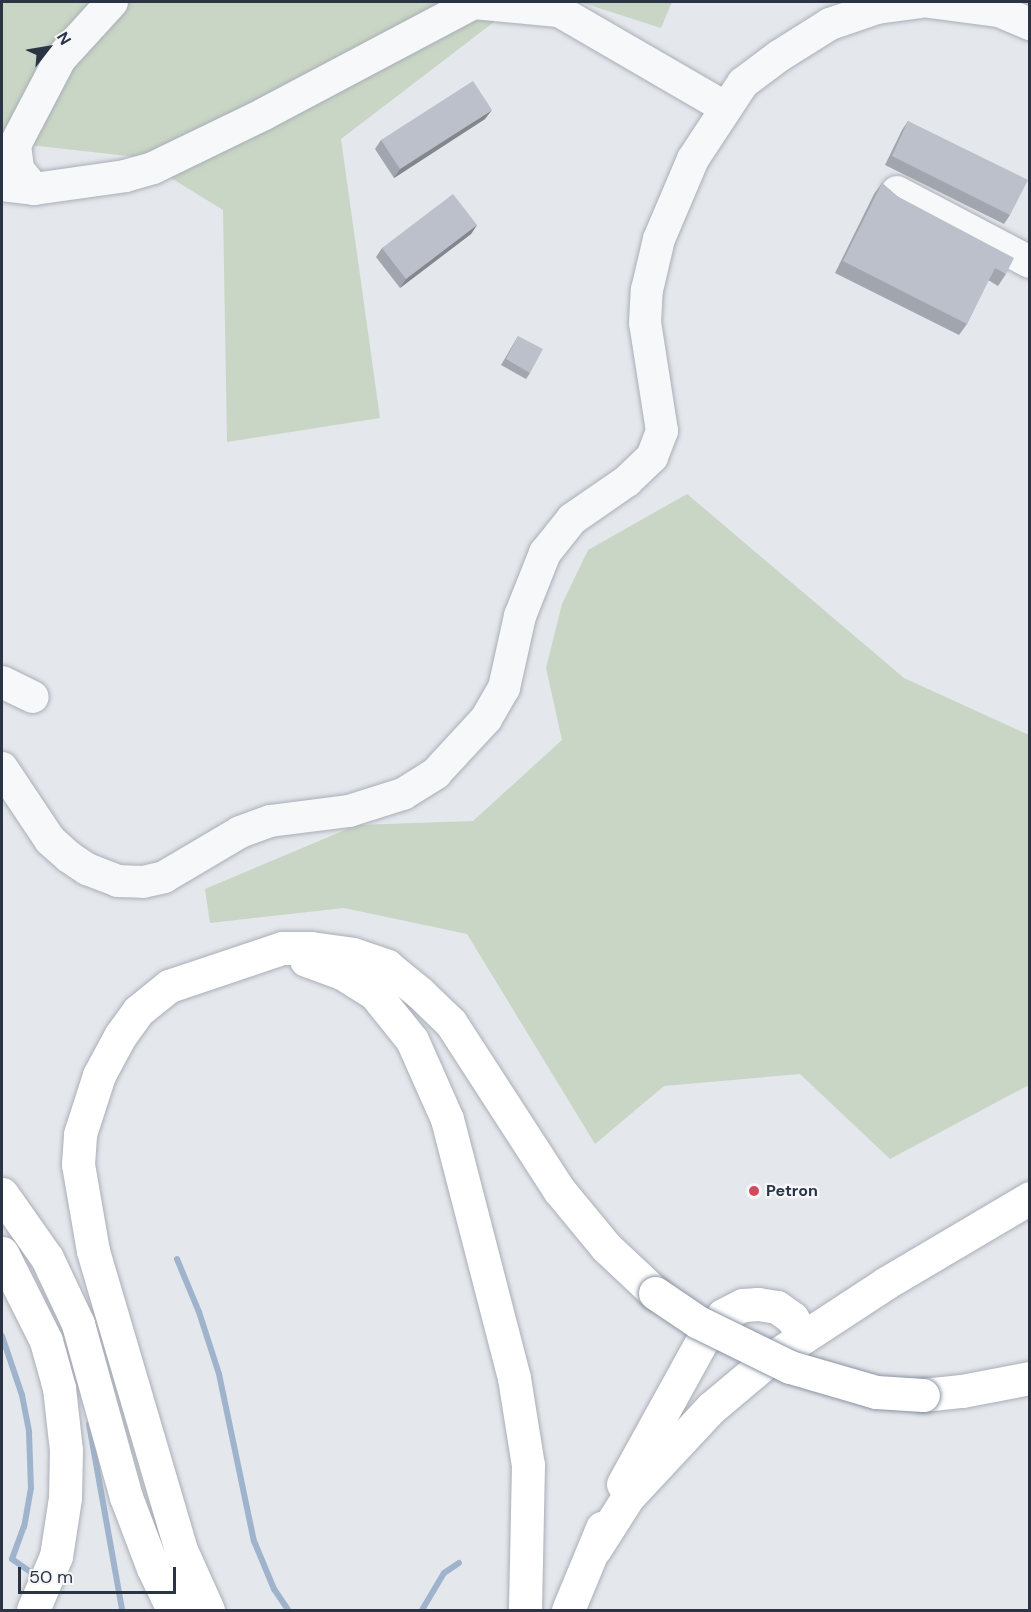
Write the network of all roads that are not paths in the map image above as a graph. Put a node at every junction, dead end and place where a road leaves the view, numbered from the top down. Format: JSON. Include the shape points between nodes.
{"nodes":[{"id":1,"x":112,"y":2,"type":"edge"},
{"id":2,"x":920,"y":2,"type":"edge"},
{"id":3,"x":929,"y":2,"type":"edge"},
{"id":4,"x":1029,"y":24,"type":"edge"},
{"id":5,"x":726,"y":108,"type":"junction"},
{"id":6,"x":2,"y":184,"type":"edge"},
{"id":7,"x":34,"y":189,"type":"junction"},
{"id":8,"x":897,"y":192,"type":"dead end"},
{"id":9,"x":1029,"y":262,"type":"edge"},
{"id":10,"x":2,"y":682,"type":"edge"},
{"id":11,"x":33,"y":697,"type":"dead end"},
{"id":12,"x":2,"y":768,"type":"edge"},
{"id":13,"x":282,"y":948,"type":"junction"},
{"id":14,"x":2,"y":1194,"type":"edge"},
{"id":15,"x":1029,"y":1198,"type":"edge"},
{"id":16,"x":2,"y":1253,"type":"edge"},
{"id":17,"x":804,"y":1337,"type":"junction"},
{"id":18,"x":1029,"y":1378,"type":"edge"},
{"id":19,"x":595,"y":1549,"type":"junction"},
{"id":20,"x":33,"y":1611,"type":"edge"},
{"id":21,"x":173,"y":1611,"type":"edge"},
{"id":22,"x":208,"y":1611,"type":"edge"},
{"id":23,"x":525,"y":1611,"type":"edge"},
{"id":24,"x":568,"y":1611,"type":"edge"}],
"edges":[{"from":1,"to":7,"type":"street","via":[[60,59],[15,145],[18,169]]},
{"from":2,"to":5,"type":"street","via":[[877,8],[830,24],[743,83]]},
{"from":3,"to":4,"type":"street","via":[[999,11]]},
{"from":5,"to":7,"type":"street","via":[[559,11],[474,3],[153,168],[125,176]]},
{"from":5,"to":12,"type":"street","via":[[693,159],[659,239],[647,290],[645,323],[662,431],[652,457],[627,481],[572,519],[545,553],[520,616],[504,688],[486,719],[436,773],[403,794],[349,811],[270,821],[223,840],[164,877],[143,882],[118,881],[87,869],[50,840]]},
{"from":6,"to":7,"type":"street"},
{"from":8,"to":9,"type":"street"},
{"from":10,"to":11,"type":"street"},
{"from":13,"to":18,"type":"main road","bridge":true,"via":[[353,954],[387,966],[420,993],[451,1023],[559,1190],[606,1247],[655,1293],[698,1322],[789,1367],[876,1392],[923,1395]]},
{"from":13,"to":22,"type":"main road","via":[[169,986],[138,1011],[99,1075],[80,1134],[78,1164],[93,1251],[181,1550]]},
{"from":13,"to":23,"type":"main road","via":[[342,973],[375,994],[412,1040],[447,1119],[514,1378],[528,1465]]},
{"from":14,"to":21,"type":"main road","via":[[47,1258],[78,1324],[126,1497]]},
{"from":15,"to":17,"type":"main road"},
{"from":16,"to":20,"type":"main road","via":[[46,1341],[59,1388],[66,1450],[65,1498],[56,1556]]},
{"from":17,"to":19,"type":"main road","via":[[767,1361],[711,1408],[628,1497]]},
{"from":17,"to":19,"type":"main road","via":[[792,1318],[767,1304],[743,1305],[718,1320],[702,1341],[606,1513]]},
{"from":19,"to":24,"type":"main road"}]}
